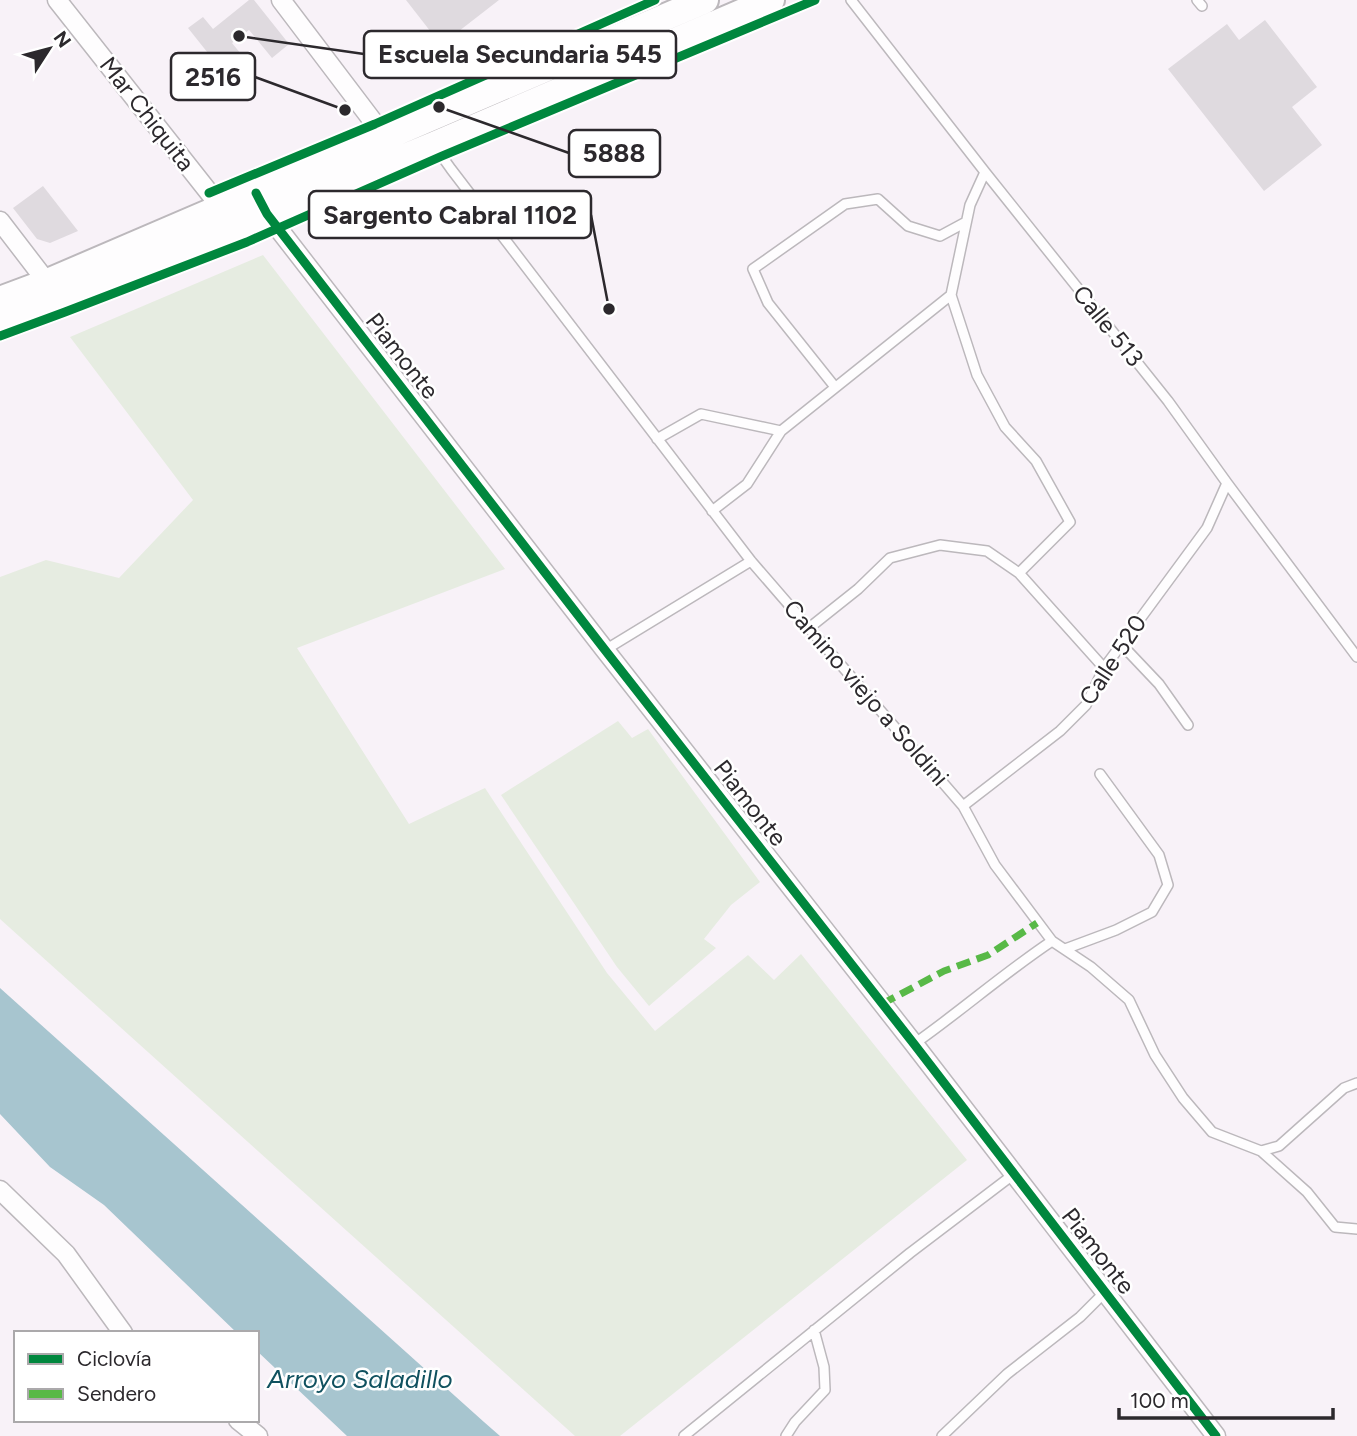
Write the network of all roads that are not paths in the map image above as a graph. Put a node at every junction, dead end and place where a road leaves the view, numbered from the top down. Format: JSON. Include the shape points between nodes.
{"nodes":[{"id":1,"x":57,"y":0,"type":"edge"},
{"id":2,"x":281,"y":0,"type":"edge"},
{"id":3,"x":705,"y":0,"type":"edge"},
{"id":4,"x":771,"y":0,"type":"edge"},
{"id":5,"x":851,"y":0,"type":"edge"},
{"id":6,"x":419,"y":124,"type":"junction"},
{"id":7,"x":434,"y":145,"type":"junction"},
{"id":8,"x":389,"y":150,"type":"junction"},
{"id":9,"x":985,"y":172,"type":"junction"},
{"id":10,"x":261,"y":203,"type":"junction"},
{"id":11,"x":229,"y":218,"type":"junction"},
{"id":12,"x":0,"y":221,"type":"edge"},
{"id":13,"x":966,"y":222,"type":"junction"},
{"id":14,"x":54,"y":292,"type":"junction"},
{"id":15,"x":951,"y":295,"type":"junction"},
{"id":16,"x":0,"y":300,"type":"edge"},
{"id":17,"x":0,"y":324,"type":"edge"},
{"id":18,"x":835,"y":387,"type":"junction"},
{"id":19,"x":781,"y":431,"type":"junction"},
{"id":20,"x":657,"y":439,"type":"junction"},
{"id":21,"x":1227,"y":482,"type":"junction"},
{"id":22,"x":712,"y":511,"type":"junction"},
{"id":23,"x":751,"y":561,"type":"junction"},
{"id":24,"x":1019,"y":573,"type":"junction"},
{"id":25,"x":809,"y":628,"type":"junction"},
{"id":26,"x":1122,"y":645,"type":"junction"},
{"id":27,"x":605,"y":650,"type":"junction"},
{"id":28,"x":1357,"y":657,"type":"edge"},
{"id":29,"x":1104,"y":668,"type":"junction"},
{"id":30,"x":1188,"y":725,"type":"dead end"},
{"id":31,"x":1100,"y":774,"type":"dead end"},
{"id":32,"x":963,"y":806,"type":"junction"},
{"id":33,"x":1052,"y":941,"type":"junction"},
{"id":34,"x":1065,"y":949,"type":"junction"},
{"id":35,"x":914,"y":1044,"type":"junction"},
{"id":36,"x":1357,"y":1083,"type":"edge"},
{"id":37,"x":1261,"y":1151,"type":"junction"},
{"id":38,"x":1014,"y":1174,"type":"junction"},
{"id":39,"x":0,"y":1189,"type":"edge"},
{"id":40,"x":1357,"y":1229,"type":"edge"},
{"id":41,"x":1105,"y":1292,"type":"junction"},
{"id":42,"x":814,"y":1330,"type":"junction"},
{"id":43,"x":122,"y":1331,"type":"edge"},
{"id":44,"x":240,"y":1422,"type":"edge"},
{"id":45,"x":258,"y":1436,"type":"edge"},
{"id":46,"x":684,"y":1436,"type":"edge"},
{"id":47,"x":786,"y":1436,"type":"edge"},
{"id":48,"x":942,"y":1436,"type":"edge"},
{"id":49,"x":1216,"y":1436,"type":"edge"}],
"edges":[{"from":1,"to":11,"type":"street","name":"Mar Chiquita"},
{"from":2,"to":8,"type":"street","via":[[375,124]]},
{"from":3,"to":6,"type":"main road"},
{"from":4,"to":7,"type":"main road"},
{"from":5,"to":9,"type":"lane","name":"Calle 513"},
{"from":6,"to":7,"type":"lane","name":"Camino viejo a Soldini"},
{"from":6,"to":8,"type":"main road"},
{"from":7,"to":8,"type":"main road"},
{"from":7,"to":20,"type":"lane","name":"Camino viejo a Soldini"},
{"from":8,"to":10,"type":"main road"},
{"from":9,"to":13,"type":"lane"},
{"from":9,"to":21,"type":"lane","name":"Calle 513"},
{"from":10,"to":11,"type":"main road"},
{"from":10,"to":27,"type":"street","name":"Piamonte"},
{"from":11,"to":14,"type":"main road"},
{"from":12,"to":14,"type":"street"},
{"from":13,"to":15,"type":"lane"},
{"from":13,"to":18,"type":"lane","via":[[940,236],[908,226],[878,199],[845,204],[753,269],[768,303]]},
{"from":14,"to":16,"type":"main road"},
{"from":14,"to":17,"type":"main road"},
{"from":15,"to":18,"type":"lane"},
{"from":15,"to":24,"type":"lane","via":[[977,375],[1004,427],[1037,461],[1070,522]]},
{"from":18,"to":19,"type":"lane"},
{"from":19,"to":20,"type":"lane","via":[[701,414]]},
{"from":19,"to":22,"type":"lane","via":[[747,484]]},
{"from":20,"to":22,"type":"lane","name":"Camino viejo a Soldini"},
{"from":21,"to":26,"type":"lane","name":"Calle 520","via":[[1207,528]]},
{"from":21,"to":28,"type":"lane","name":"Calle 513"},
{"from":22,"to":23,"type":"lane","name":"Camino viejo a Soldini"},
{"from":23,"to":25,"type":"lane","name":"Camino viejo a Soldini"},
{"from":23,"to":27,"type":"lane"},
{"from":24,"to":25,"type":"lane","via":[[987,551],[940,545],[890,558]]},
{"from":24,"to":29,"type":"lane"},
{"from":25,"to":32,"type":"lane","name":"Camino viejo a Soldini"},
{"from":26,"to":29,"type":"lane","name":"Calle 520"},
{"from":26,"to":30,"type":"lane","via":[[1159,684]]},
{"from":27,"to":35,"type":"street","name":"Piamonte"},
{"from":29,"to":32,"type":"lane","name":"Calle 520","via":[[1086,705],[1060,731]]},
{"from":31,"to":34,"type":"lane","via":[[1159,855],[1168,885],[1152,912]]},
{"from":32,"to":33,"type":"lane","name":"Camino viejo a Soldini","via":[[995,865]]},
{"from":33,"to":34,"type":"lane","name":"Camino viejo a Soldini"},
{"from":33,"to":35,"type":"lane"},
{"from":34,"to":37,"type":"lane","name":"Camino viejo a Soldini","via":[[1129,1000],[1155,1055],[1212,1132]]},
{"from":35,"to":38,"type":"street","name":"Piamonte"},
{"from":36,"to":37,"type":"lane","via":[[1344,1088],[1279,1146]]},
{"from":37,"to":40,"type":"lane","name":"Camino viejo a Soldini","via":[[1307,1192],[1335,1227]]},
{"from":38,"to":41,"type":"street","name":"Piamonte"},
{"from":38,"to":42,"type":"lane"},
{"from":39,"to":43,"type":"street","via":[[66,1254]]},
{"from":41,"to":48,"type":"lane"},
{"from":41,"to":49,"type":"street","name":"Piamonte"},
{"from":42,"to":46,"type":"lane"},
{"from":42,"to":47,"type":"lane","via":[[825,1390]]},
{"from":44,"to":45,"type":"street"}]}
